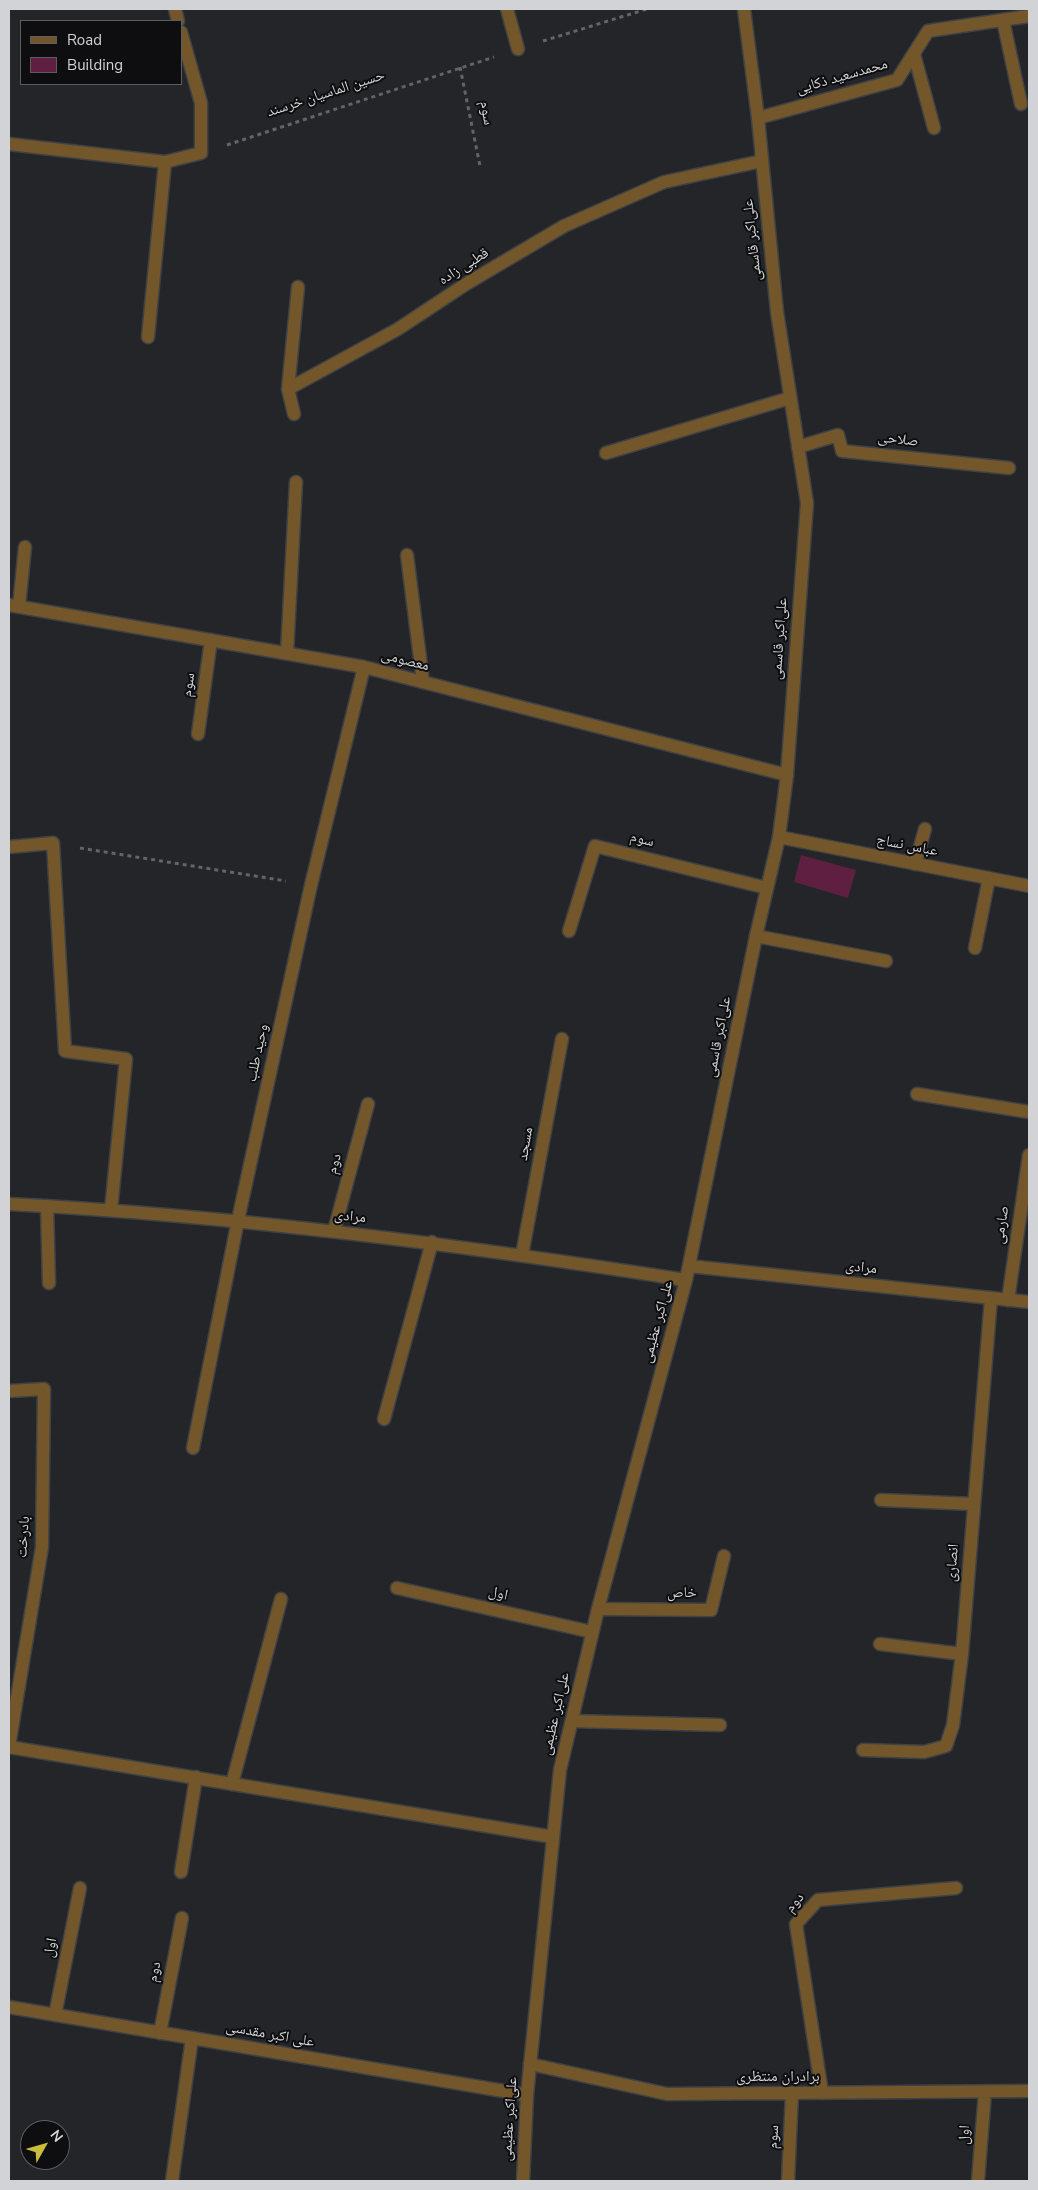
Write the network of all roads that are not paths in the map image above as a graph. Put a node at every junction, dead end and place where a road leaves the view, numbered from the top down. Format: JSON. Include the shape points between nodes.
{"nodes":[{"id":1,"x":507,"y":9,"type":"edge"},
{"id":2,"x":744,"y":9,"type":"edge"},
{"id":3,"x":1029,"y":16,"type":"edge"},
{"id":4,"x":1003,"y":20,"type":"junction"},
{"id":5,"x":182,"y":35,"type":"edge"},
{"id":6,"x":518,"y":49,"type":"road end"},
{"id":7,"x":914,"y":54,"type":"junction"},
{"id":8,"x":1021,"y":104,"type":"dead end"},
{"id":9,"x":758,"y":118,"type":"junction"},
{"id":10,"x":934,"y":128,"type":"dead end"},
{"id":11,"x":9,"y":144,"type":"edge"},
{"id":12,"x":762,"y":161,"type":"junction"},
{"id":13,"x":165,"y":162,"type":"junction"},
{"id":14,"x":298,"y":287,"type":"dead end"},
{"id":15,"x":148,"y":337,"type":"dead end"},
{"id":16,"x":288,"y":390,"type":"junction"},
{"id":17,"x":790,"y":398,"type":"junction"},
{"id":18,"x":294,"y":414,"type":"dead end"},
{"id":19,"x":798,"y":447,"type":"junction"},
{"id":20,"x":606,"y":453,"type":"dead end"},
{"id":21,"x":1010,"y":468,"type":"dead end"},
{"id":22,"x":296,"y":482,"type":"dead end"},
{"id":23,"x":25,"y":546,"type":"dead end"},
{"id":24,"x":407,"y":555,"type":"dead end"},
{"id":25,"x":14,"y":606,"type":"edge"},
{"id":26,"x":211,"y":640,"type":"junction"},
{"id":27,"x":287,"y":653,"type":"junction"},
{"id":28,"x":364,"y":667,"type":"junction"},
{"id":29,"x":422,"y":682,"type":"junction"},
{"id":30,"x":198,"y":734,"type":"dead end"},
{"id":31,"x":787,"y":775,"type":"junction"},
{"id":32,"x":925,"y":829,"type":"dead end"},
{"id":33,"x":779,"y":837,"type":"junction"},
{"id":34,"x":9,"y":848,"type":"edge"},
{"id":35,"x":915,"y":864,"type":"junction"},
{"id":36,"x":989,"y":878,"type":"junction"},
{"id":37,"x":1029,"y":886,"type":"edge"},
{"id":38,"x":767,"y":888,"type":"junction"},
{"id":39,"x":569,"y":931,"type":"dead end"},
{"id":40,"x":756,"y":936,"type":"junction"},
{"id":41,"x":975,"y":948,"type":"dead end"},
{"id":42,"x":886,"y":961,"type":"dead end"},
{"id":43,"x":562,"y":1039,"type":"dead end"},
{"id":44,"x":917,"y":1094,"type":"dead end"},
{"id":45,"x":368,"y":1104,"type":"dead end"},
{"id":46,"x":1029,"y":1112,"type":"edge"},
{"id":47,"x":1029,"y":1155,"type":"edge"},
{"id":48,"x":9,"y":1204,"type":"edge"},
{"id":49,"x":47,"y":1206,"type":"junction"},
{"id":50,"x":111,"y":1210,"type":"junction"},
{"id":51,"x":238,"y":1220,"type":"junction"},
{"id":52,"x":334,"y":1232,"type":"junction"},
{"id":53,"x":432,"y":1242,"type":"junction"},
{"id":54,"x":522,"y":1255,"type":"junction"},
{"id":55,"x":689,"y":1266,"type":"junction"},
{"id":56,"x":686,"y":1280,"type":"junction"},
{"id":57,"x":49,"y":1284,"type":"dead end"},
{"id":58,"x":991,"y":1298,"type":"junction"},
{"id":59,"x":1008,"y":1300,"type":"junction"},
{"id":60,"x":1029,"y":1302,"type":"edge"},
{"id":61,"x":9,"y":1391,"type":"edge"},
{"id":62,"x":384,"y":1419,"type":"dead end"},
{"id":63,"x":193,"y":1448,"type":"dead end"},
{"id":64,"x":881,"y":1500,"type":"dead end"},
{"id":65,"x":973,"y":1504,"type":"junction"},
{"id":66,"x":724,"y":1556,"type":"dead end"},
{"id":67,"x":396,"y":1588,"type":"dead end"},
{"id":68,"x":281,"y":1599,"type":"dead end"},
{"id":69,"x":598,"y":1609,"type":"junction"},
{"id":70,"x":592,"y":1632,"type":"junction"},
{"id":71,"x":880,"y":1644,"type":"dead end"},
{"id":72,"x":962,"y":1654,"type":"junction"},
{"id":73,"x":572,"y":1721,"type":"junction"},
{"id":74,"x":720,"y":1724,"type":"dead end"},
{"id":75,"x":9,"y":1746,"type":"edge"},
{"id":76,"x":863,"y":1750,"type":"dead end"},
{"id":77,"x":196,"y":1777,"type":"junction"},
{"id":78,"x":232,"y":1784,"type":"junction"},
{"id":79,"x":553,"y":1837,"type":"junction"},
{"id":80,"x":181,"y":1872,"type":"dead end"},
{"id":81,"x":80,"y":1888,"type":"dead end"},
{"id":82,"x":956,"y":1888,"type":"dead end"},
{"id":83,"x":182,"y":1918,"type":"dead end"},
{"id":84,"x":9,"y":2007,"type":"edge"},
{"id":85,"x":55,"y":2015,"type":"junction"},
{"id":86,"x":160,"y":2033,"type":"junction"},
{"id":87,"x":192,"y":2038,"type":"junction"},
{"id":88,"x":530,"y":2064,"type":"junction"},
{"id":89,"x":984,"y":2092,"type":"junction"},
{"id":90,"x":1029,"y":2092,"type":"edge"},
{"id":91,"x":792,"y":2093,"type":"junction"},
{"id":92,"x":822,"y":2093,"type":"junction"},
{"id":93,"x":527,"y":2095,"type":"junction"},
{"id":94,"x":172,"y":2181,"type":"edge"},
{"id":95,"x":523,"y":2181,"type":"edge"},
{"id":96,"x":788,"y":2181,"type":"edge"},
{"id":97,"x":978,"y":2181,"type":"edge"}],
"edges":[{"from":1,"to":6,"type":"street"},
{"from":2,"to":9,"type":"street","name":"علی‌اکبر قاسمی"},
{"from":3,"to":4,"type":"street","name":"محمدسعید ذکایی"},
{"from":4,"to":7,"type":"street","name":"محمدسعید ذکایی","via":[[928,31]]},
{"from":4,"to":8,"type":"street"},
{"from":5,"to":13,"type":"street","via":[[202,103],[200,153]]},
{"from":7,"to":9,"type":"street","name":"محمدسعید ذکایی","via":[[897,80]]},
{"from":7,"to":10,"type":"street"},
{"from":9,"to":12,"type":"street","name":"علی‌اکبر قاسمی"},
{"from":11,"to":13,"type":"street"},
{"from":12,"to":16,"type":"street","name":"قطبی زاده","via":[[664,182],[564,226],[398,329]]},
{"from":12,"to":17,"type":"street","name":"علی‌اکبر قاسمی","via":[[776,312]]},
{"from":13,"to":15,"type":"street"},
{"from":14,"to":16,"type":"street"},
{"from":16,"to":18,"type":"street"},
{"from":17,"to":19,"type":"street","name":"علی‌اکبر قاسمی"},
{"from":17,"to":20,"type":"street"},
{"from":19,"to":21,"type":"street","name":"صلاحی","via":[[838,435],[842,451]]},
{"from":19,"to":31,"type":"street","name":"علی‌اکبر قاسمی","via":[[807,503]]},
{"from":22,"to":27,"type":"street"},
{"from":23,"to":25,"type":"street"},
{"from":24,"to":29,"type":"street"},
{"from":25,"to":26,"type":"street","name":"معصومی"},
{"from":26,"to":27,"type":"street","name":"معصومی"},
{"from":26,"to":30,"type":"street","name":"سوم"},
{"from":27,"to":28,"type":"street","name":"معصومی"},
{"from":28,"to":29,"type":"street","name":"معصومی"},
{"from":28,"to":51,"type":"street","name":"وحید طلب","via":[[311,885]]},
{"from":29,"to":31,"type":"street","name":"معصومی"},
{"from":31,"to":33,"type":"street","name":"علی‌اکبر قاسمی"},
{"from":32,"to":35,"type":"street"},
{"from":33,"to":35,"type":"street","name":"عباس نساج"},
{"from":33,"to":38,"type":"street","name":"علی‌اکبر قاسمی"},
{"from":34,"to":50,"type":"street","via":[[53,843],[65,1051],[126,1059]]},
{"from":35,"to":36,"type":"street","name":"عباس نساج"},
{"from":36,"to":37,"type":"street","name":"عباس نساج"},
{"from":36,"to":41,"type":"street"},
{"from":38,"to":39,"type":"street","name":"سوم","via":[[595,846]]},
{"from":38,"to":40,"type":"street","name":"علی‌اکبر قاسمی"},
{"from":40,"to":42,"type":"street"},
{"from":40,"to":55,"type":"street","name":"علی‌اکبر قاسمی"},
{"from":43,"to":54,"type":"street","name":"مسجد"},
{"from":44,"to":46,"type":"street"},
{"from":45,"to":52,"type":"street","name":"دوم"},
{"from":47,"to":59,"type":"street","name":"صارمی"},
{"from":48,"to":49,"type":"street","name":"مرادی"},
{"from":49,"to":50,"type":"street","name":"مرادی"},
{"from":49,"to":57,"type":"street"},
{"from":50,"to":51,"type":"street","name":"مرادی"},
{"from":51,"to":52,"type":"street","name":"مرادی"},
{"from":51,"to":63,"type":"street","name":"وحید طلب"},
{"from":52,"to":53,"type":"street","name":"مرادی"},
{"from":53,"to":54,"type":"street","name":"مرادی"},
{"from":53,"to":62,"type":"street"},
{"from":54,"to":56,"type":"street","name":"مرادی"},
{"from":55,"to":56,"type":"street","name":"علی‌اکبر عظیمی"},
{"from":55,"to":58,"type":"street","name":"مرادی"},
{"from":56,"to":69,"type":"street","name":"علی‌اکبر عظیمی"},
{"from":58,"to":59,"type":"street","name":"مرادی"},
{"from":58,"to":65,"type":"street","name":"انصاری"},
{"from":59,"to":60,"type":"street","name":"مرادی"},
{"from":61,"to":75,"type":"street","name":"بادرخت","via":[[44,1389],[42,1547]]},
{"from":64,"to":65,"type":"street"},
{"from":65,"to":72,"type":"street","name":"انصاری"},
{"from":66,"to":69,"type":"street","name":"خاص","via":[[711,1610]]},
{"from":67,"to":70,"type":"street","name":"اول"},
{"from":68,"to":78,"type":"street"},
{"from":69,"to":70,"type":"street","name":"علی‌اکبر عظیمی"},
{"from":70,"to":73,"type":"street","name":"علی‌اکبر عظیمی"},
{"from":71,"to":72,"type":"street"},
{"from":72,"to":76,"type":"street","name":"انصاری","via":[[953,1725],[946,1746],[924,1752]]},
{"from":73,"to":74,"type":"street"},
{"from":73,"to":79,"type":"street","name":"علی‌اکبر عظیمی","via":[[560,1770]]},
{"from":75,"to":77,"type":"street"},
{"from":77,"to":78,"type":"street"},
{"from":77,"to":80,"type":"street"},
{"from":78,"to":79,"type":"street"},
{"from":79,"to":88,"type":"street","name":"علی‌اکبر عظیمی"},
{"from":81,"to":85,"type":"street","name":"اول"},
{"from":82,"to":92,"type":"street","name":"دوم","via":[[818,1900],[796,1924]]},
{"from":83,"to":86,"type":"street","name":"دوم"},
{"from":84,"to":85,"type":"street","name":"علی اکبر مقدسی"},
{"from":85,"to":86,"type":"street","name":"علی اکبر مقدسی"},
{"from":86,"to":87,"type":"street","name":"علی اکبر مقدسی"},
{"from":87,"to":93,"type":"street","name":"علی اکبر مقدسی"},
{"from":87,"to":94,"type":"street"},
{"from":88,"to":91,"type":"street","name":"برادران منتظری","via":[[667,2094]]},
{"from":88,"to":93,"type":"street","name":"علی‌اکبر عظیمی"},
{"from":89,"to":90,"type":"street","name":"برادران منتظری"},
{"from":89,"to":92,"type":"street","name":"برادران منتظری"},
{"from":89,"to":97,"type":"street","name":"اول"},
{"from":91,"to":92,"type":"street","name":"برادران منتظری"},
{"from":91,"to":96,"type":"street","name":"سوم"},
{"from":93,"to":95,"type":"street","name":"علی‌اکبر عظیمی"}]}
